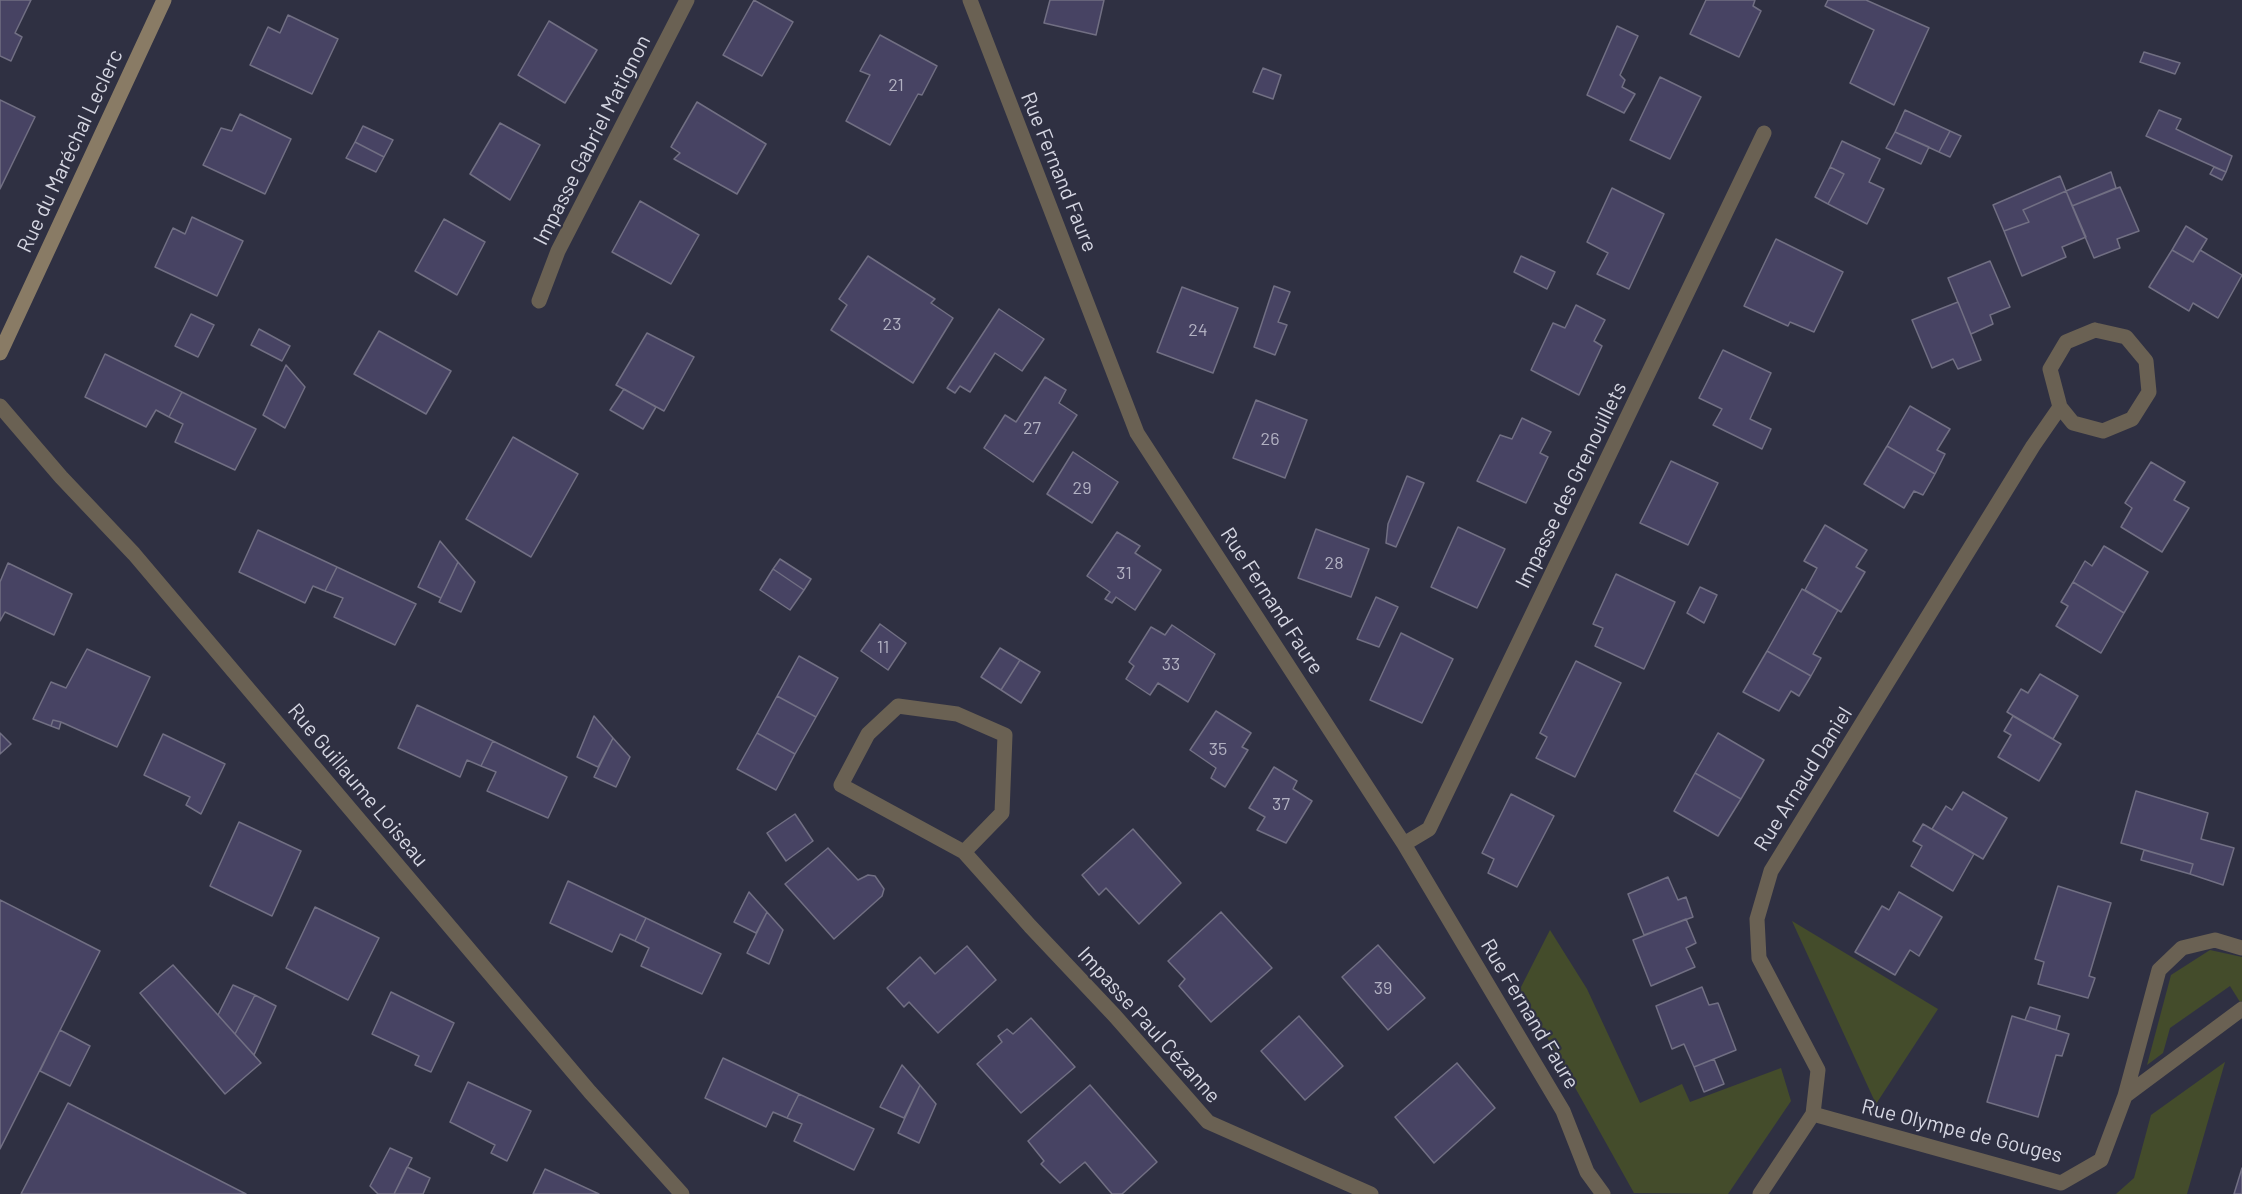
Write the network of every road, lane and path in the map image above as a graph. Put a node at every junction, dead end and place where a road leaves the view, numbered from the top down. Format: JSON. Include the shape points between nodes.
{"nodes":[{"id":1,"x":164,"y":0,"type":"edge"},
{"id":2,"x":687,"y":0,"type":"edge"},
{"id":3,"x":970,"y":0,"type":"edge"},
{"id":4,"x":1764,"y":133,"type":"dead end"},
{"id":5,"x":539,"y":301,"type":"dead end"},
{"id":6,"x":0,"y":353,"type":"edge"},
{"id":7,"x":0,"y":406,"type":"edge"},
{"id":8,"x":2060,"y":407,"type":"junction"},
{"id":9,"x":1404,"y":844,"type":"junction"},
{"id":10,"x":964,"y":852,"type":"junction"},
{"id":11,"x":2242,"y":948,"type":"edge"},
{"id":12,"x":2242,"y":1009,"type":"edge"},
{"id":13,"x":2125,"y":1096,"type":"junction"},
{"id":14,"x":1813,"y":1114,"type":"junction"},
{"id":15,"x":682,"y":1194,"type":"edge"},
{"id":16,"x":1371,"y":1194,"type":"edge"},
{"id":17,"x":1603,"y":1194,"type":"edge"},
{"id":18,"x":1760,"y":1194,"type":"edge"}],
"edges":[{"from":1,"to":6,"type":"main road","name":"Rue du Maréchal Leclerc"},
{"from":2,"to":5,"type":"street","name":"Impasse Gabriel Matignon","via":[[558,251]]},
{"from":3,"to":9,"type":"street","name":"Rue Fernand Faure","via":[[1137,433]]},
{"from":4,"to":9,"type":"street","name":"Impasse des Grenouillets","via":[[1429,829]]},
{"from":7,"to":15,"type":"street","name":"Rue Guillaume Loiseau","via":[[135,554],[590,1092]]},
{"from":8,"to":8,"type":"street","via":[[2073,423],[2103,431],[2132,419],[2149,392],[2146,361],[2126,337],[2095,330],[2066,342],[2050,369]]},
{"from":8,"to":14,"type":"street","name":"Rue Arnaud Daniel","via":[[1771,871],[1757,919],[1759,958],[1818,1070]]},
{"from":9,"to":17,"type":"street","name":"Rue Fernand Faure","via":[[1563,1111],[1587,1172]]},
{"from":10,"to":10,"type":"street","name":"Impasse Paul Cézanne","via":[[1002,813],[1005,735],[957,714],[898,706],[868,734],[841,785]]},
{"from":10,"to":16,"type":"street","name":"Impasse Paul Cézanne","via":[[1208,1122]]},
{"from":11,"to":13,"type":"street","name":"Rue Olympe de Gouges","via":[[2215,940],[2182,948],[2159,969]]},
{"from":12,"to":13,"type":"street"},
{"from":13,"to":14,"type":"street","name":"Rue Olympe de Gouges","via":[[2101,1160],[2061,1183]]},
{"from":14,"to":18,"type":"street","name":"Rue Arnaud Daniel"}]}
